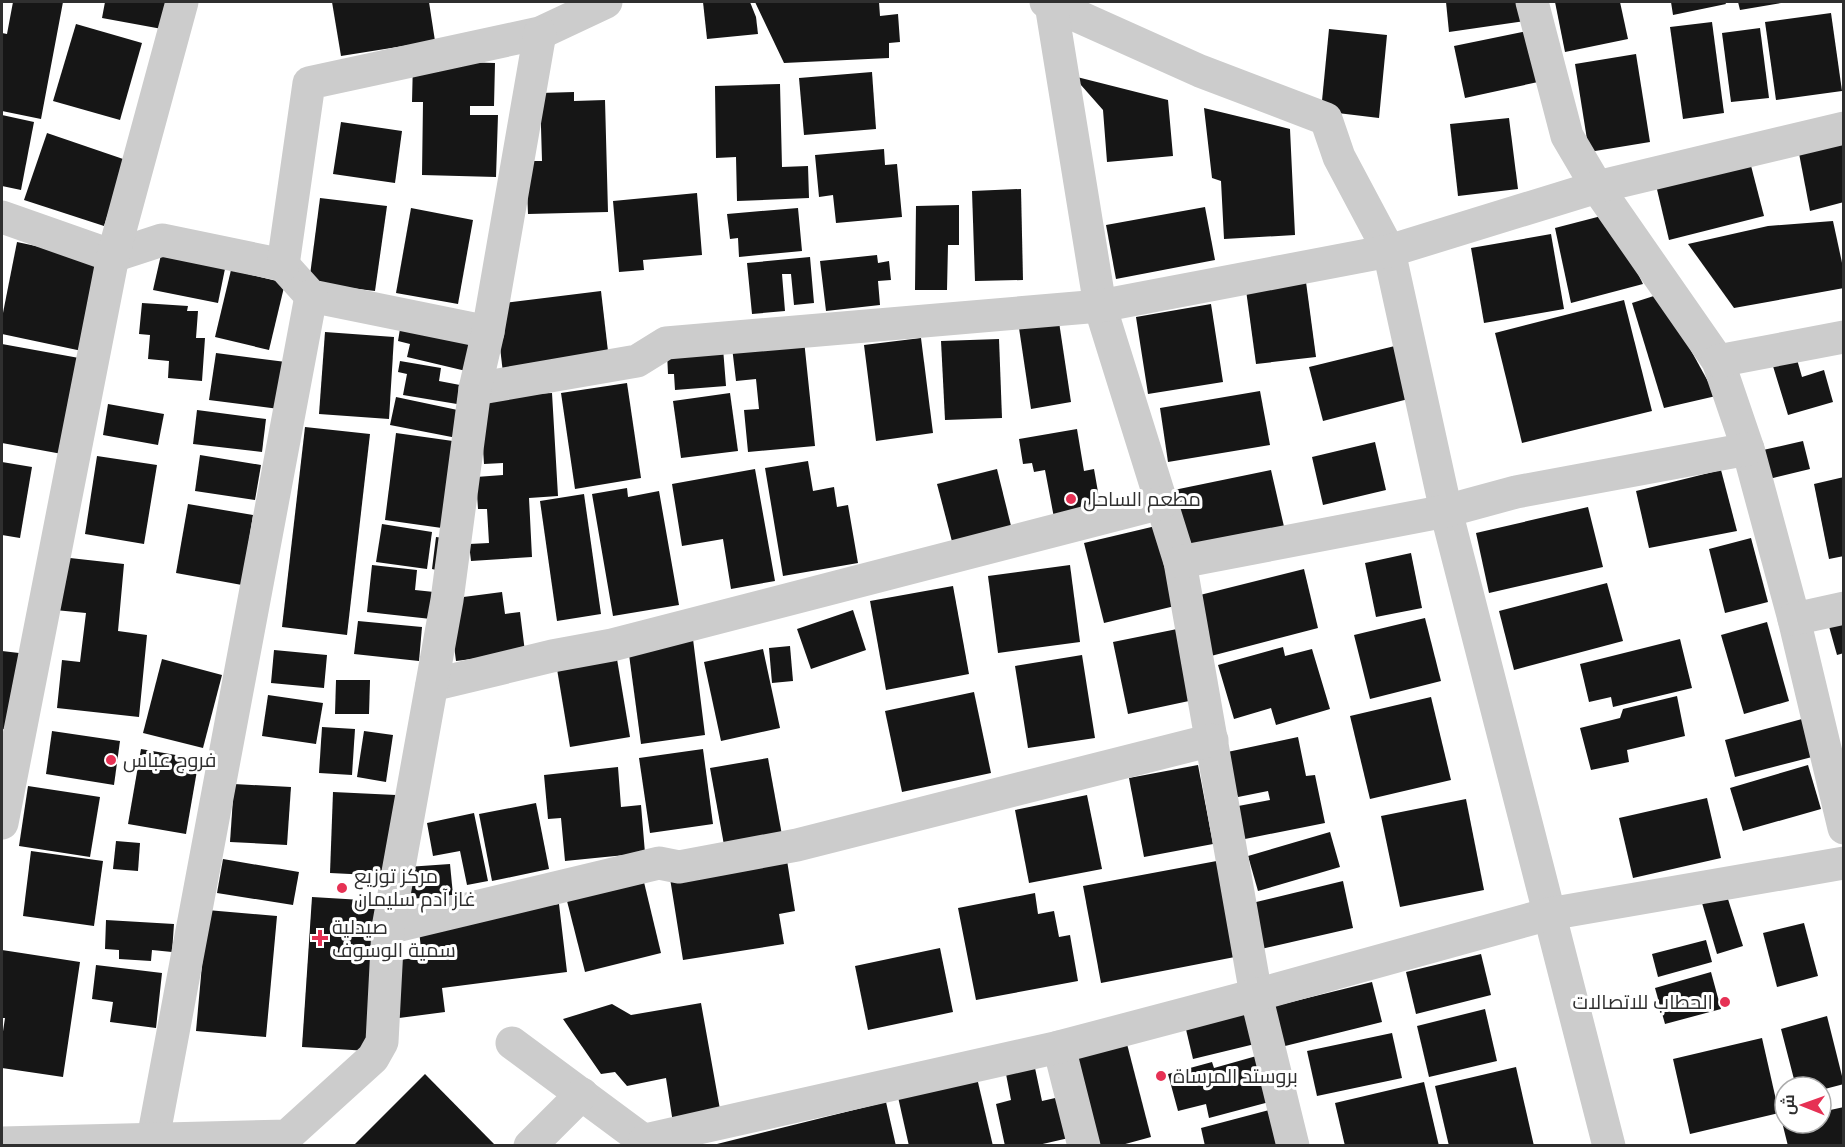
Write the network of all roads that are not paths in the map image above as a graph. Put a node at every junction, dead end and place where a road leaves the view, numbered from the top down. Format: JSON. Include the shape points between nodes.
{"nodes":[{"id":1,"x":182,"y":2,"type":"edge"},
{"id":2,"x":606,"y":2,"type":"edge"},
{"id":3,"x":1532,"y":2,"type":"edge"},
{"id":4,"x":1048,"y":3,"type":"edge"},
{"id":5,"x":540,"y":33,"type":"junction"},
{"id":6,"x":1844,"y":128,"type":"edge"},
{"id":7,"x":1597,"y":187,"type":"junction"},
{"id":8,"x":2,"y":217,"type":"edge"},
{"id":9,"x":1389,"y":251,"type":"junction"},
{"id":10,"x":113,"y":256,"type":"junction"},
{"id":11,"x":283,"y":265,"type":"junction"},
{"id":12,"x":311,"y":296,"type":"junction"},
{"id":13,"x":1100,"y":306,"type":"junction"},
{"id":14,"x":488,"y":332,"type":"junction"},
{"id":15,"x":1844,"y":337,"type":"edge"},
{"id":16,"x":1718,"y":361,"type":"junction"},
{"id":17,"x":475,"y":389,"type":"junction"},
{"id":18,"x":1748,"y":449,"type":"junction"},
{"id":19,"x":1161,"y":503,"type":"junction"},
{"id":20,"x":1446,"y":511,"type":"junction"},
{"id":21,"x":1180,"y":562,"type":"junction"},
{"id":22,"x":1844,"y":608,"type":"edge"},
{"id":23,"x":1794,"y":619,"type":"junction"},
{"id":24,"x":432,"y":685,"type":"junction"},
{"id":25,"x":1212,"y":740,"type":"junction"},
{"id":26,"x":2,"y":823,"type":"edge"},
{"id":27,"x":1844,"y":828,"type":"edge"},
{"id":28,"x":1844,"y":863,"type":"edge"},
{"id":29,"x":1549,"y":914,"type":"junction"},
{"id":30,"x":388,"y":928,"type":"junction"},
{"id":31,"x":1256,"y":995,"type":"junction"},
{"id":32,"x":512,"y":1042,"type":"dead end"},
{"id":33,"x":1059,"y":1047,"type":"junction"},
{"id":34,"x":582,"y":1094,"type":"junction"},
{"id":35,"x":153,"y":1139,"type":"junction"},
{"id":36,"x":291,"y":1141,"type":"edge"},
{"id":37,"x":2,"y":1143,"type":"edge"},
{"id":38,"x":648,"y":1143,"type":"edge"},
{"id":39,"x":530,"y":1146,"type":"edge"},
{"id":40,"x":1084,"y":1146,"type":"edge"},
{"id":41,"x":1293,"y":1146,"type":"edge"},
{"id":42,"x":1609,"y":1146,"type":"edge"}],
"edges":[{"from":1,"to":10,"type":"street"},
{"from":2,"to":5,"type":"street"},
{"from":3,"to":7,"type":"street","via":[[1567,136]]},
{"from":4,"to":9,"type":"street","via":[[1200,70],[1326,119],[1339,157]]},
{"from":4,"to":13,"type":"street"},
{"from":5,"to":11,"type":"street","via":[[309,83]]},
{"from":5,"to":14,"type":"street"},
{"from":6,"to":7,"type":"street"},
{"from":7,"to":9,"type":"street"},
{"from":7,"to":16,"type":"street"},
{"from":8,"to":10,"type":"street"},
{"from":9,"to":13,"type":"street"},
{"from":9,"to":20,"type":"street"},
{"from":10,"to":11,"type":"street","via":[[162,240]]},
{"from":10,"to":26,"type":"street"},
{"from":11,"to":12,"type":"street"},
{"from":12,"to":14,"type":"street"},
{"from":12,"to":35,"type":"street"},
{"from":13,"to":17,"type":"street","via":[[666,344],[637,362]]},
{"from":13,"to":19,"type":"street"},
{"from":14,"to":17,"type":"street"},
{"from":15,"to":16,"type":"street"},
{"from":16,"to":18,"type":"street"},
{"from":17,"to":24,"type":"street"},
{"from":18,"to":20,"type":"street","via":[[1516,492]]},
{"from":18,"to":23,"type":"street"},
{"from":19,"to":21,"type":"street"},
{"from":19,"to":24,"type":"street","via":[[612,645]]},
{"from":20,"to":21,"type":"street"},
{"from":20,"to":29,"type":"street"},
{"from":21,"to":25,"type":"street"},
{"from":22,"to":23,"type":"street"},
{"from":23,"to":27,"type":"street"},
{"from":24,"to":30,"type":"street"},
{"from":25,"to":30,"type":"street","via":[[797,845],[679,867],[659,863]]},
{"from":25,"to":31,"type":"street"},
{"from":28,"to":29,"type":"street"},
{"from":29,"to":31,"type":"street"},
{"from":29,"to":42,"type":"street"},
{"from":30,"to":36,"type":"street","via":[[382,1042],[373,1058]]},
{"from":31,"to":33,"type":"street"},
{"from":31,"to":41,"type":"street"},
{"from":32,"to":34,"type":"street"},
{"from":33,"to":38,"type":"street"},
{"from":33,"to":40,"type":"street"},
{"from":34,"to":38,"type":"street"},
{"from":34,"to":39,"type":"street"},
{"from":35,"to":36,"type":"street"},
{"from":35,"to":37,"type":"street"}]}
